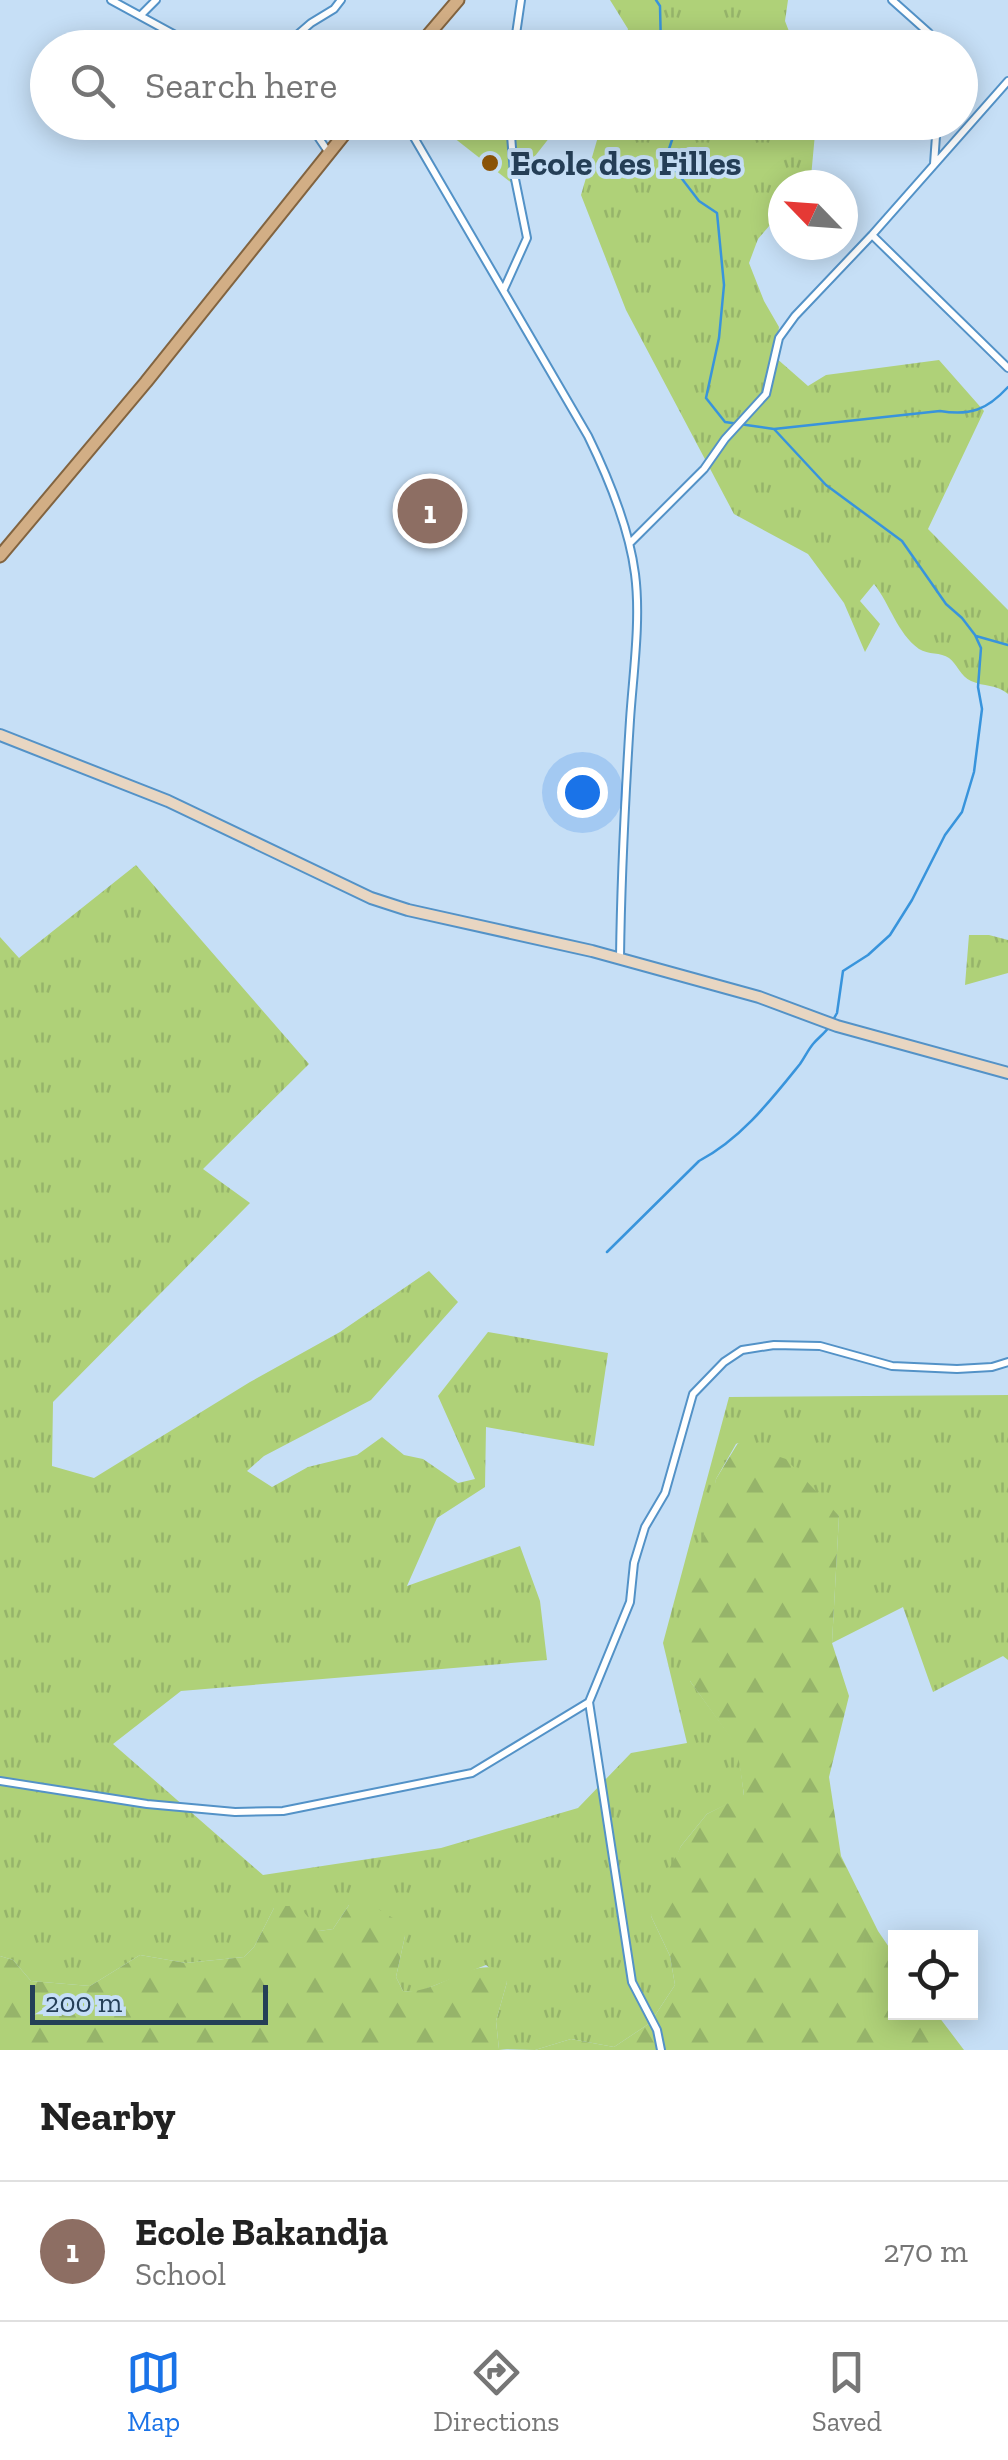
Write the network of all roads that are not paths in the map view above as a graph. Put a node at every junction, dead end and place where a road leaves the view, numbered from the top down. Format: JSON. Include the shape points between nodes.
{"nodes":[{"id":1,"x":111,"y":0,"type":"edge"},
{"id":2,"x":156,"y":0,"type":"edge"},
{"id":3,"x":341,"y":0,"type":"edge"},
{"id":4,"x":458,"y":0,"type":"edge"},
{"id":5,"x":521,"y":0,"type":"edge"},
{"id":6,"x":892,"y":0,"type":"edge"},
{"id":7,"x":141,"y":15,"type":"junction"},
{"id":8,"x":167,"y":30,"type":"edge"},
{"id":9,"x":303,"y":30,"type":"edge"},
{"id":10,"x":432,"y":30,"type":"edge"},
{"id":11,"x":517,"y":30,"type":"edge"},
{"id":12,"x":926,"y":30,"type":"edge"},
{"id":13,"x":1008,"y":81,"type":"edge"},
{"id":14,"x":978,"y":115,"type":"edge"},
{"id":15,"x":320,"y":140,"type":"edge"},
{"id":16,"x":340,"y":140,"type":"edge"},
{"id":17,"x":416,"y":140,"type":"edge"},
{"id":18,"x":511,"y":140,"type":"edge"},
{"id":19,"x":936,"y":140,"type":"edge"},
{"id":20,"x":956,"y":140,"type":"edge"},
{"id":21,"x":329,"y":154,"type":"junction"},
{"id":22,"x":934,"y":165,"type":"junction"},
{"id":23,"x":872,"y":235,"type":"junction"},
{"id":24,"x":503,"y":290,"type":"junction"},
{"id":25,"x":1008,"y":368,"type":"edge"},
{"id":26,"x":630,"y":544,"type":"junction"},
{"id":27,"x":0,"y":556,"type":"edge"},
{"id":28,"x":0,"y":735,"type":"edge"},
{"id":29,"x":620,"y":958,"type":"junction"},
{"id":30,"x":1008,"y":1073,"type":"edge"},
{"id":31,"x":1008,"y":1362,"type":"edge"},
{"id":32,"x":588,"y":1702,"type":"junction"},
{"id":33,"x":0,"y":1780,"type":"edge"},
{"id":34,"x":661,"y":2050,"type":"edge"}],
"edges":[{"from":1,"to":7,"type":"street"},
{"from":2,"to":7,"type":"street"},
{"from":3,"to":9,"type":"street"},
{"from":4,"to":10,"type":"main road"},
{"from":5,"to":11,"type":"street"},
{"from":6,"to":12,"type":"street"},
{"from":7,"to":8,"type":"street"},
{"from":13,"to":14,"type":"street"},
{"from":15,"to":21,"type":"street"},
{"from":16,"to":21,"type":"main road"},
{"from":17,"to":24,"type":"street"},
{"from":18,"to":24,"type":"street","via":[[527,238]]},
{"from":19,"to":22,"type":"street"},
{"from":20,"to":22,"type":"street"},
{"from":21,"to":27,"type":"main road"},
{"from":22,"to":23,"type":"street"},
{"from":23,"to":25,"type":"street"},
{"from":23,"to":26,"type":"street","via":[[779,338],[766,394]]},
{"from":24,"to":26,"type":"street","via":[[588,436]]},
{"from":26,"to":29,"type":"street","via":[[636,620]]},
{"from":28,"to":29,"type":"main road","via":[[168,802],[371,898]]},
{"from":29,"to":30,"type":"main road"},
{"from":31,"to":32,"type":"street","via":[[892,1366],[820,1346],[774,1345],[742,1350],[724,1362],[693,1394],[666,1494],[645,1527],[634,1563],[630,1602]]},
{"from":32,"to":33,"type":"street","via":[[472,1773],[283,1812],[147,1804]]},
{"from":32,"to":34,"type":"street","via":[[632,1982]]}]}
